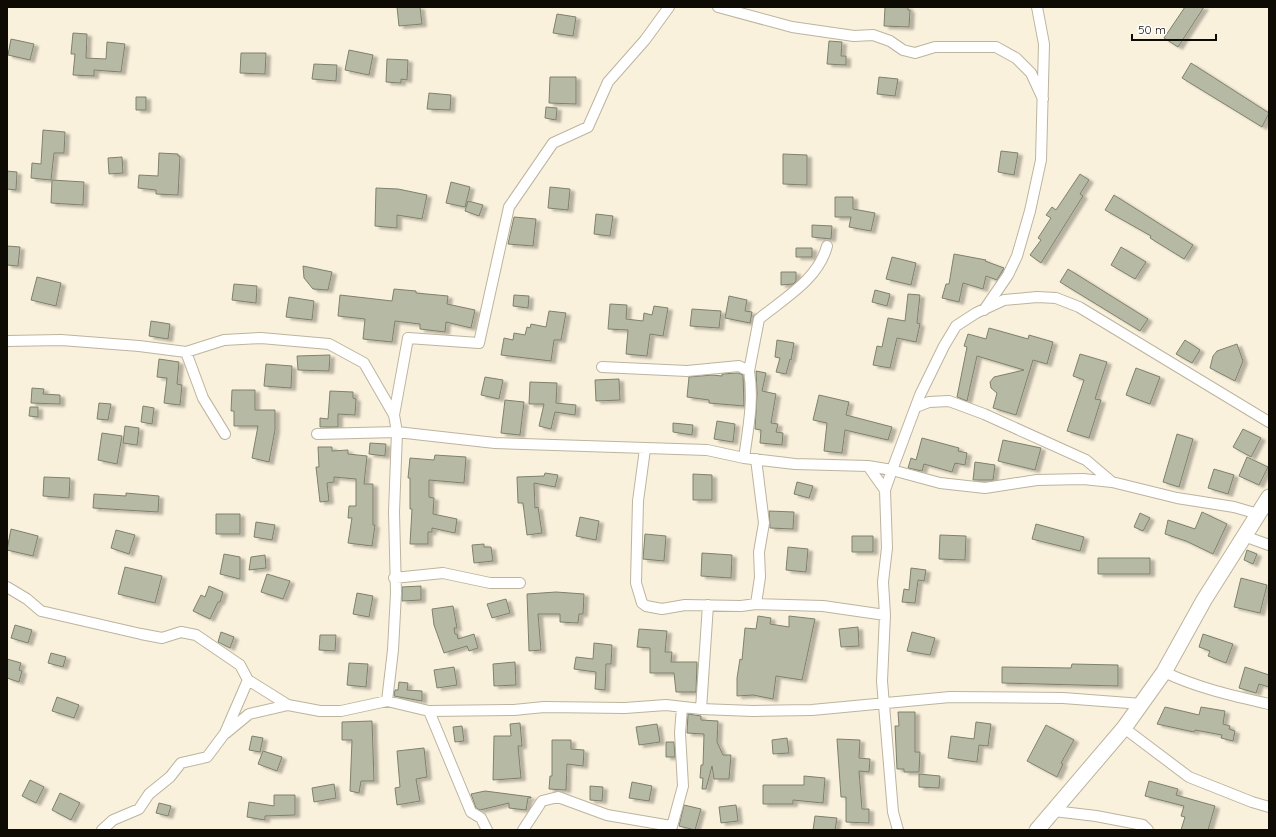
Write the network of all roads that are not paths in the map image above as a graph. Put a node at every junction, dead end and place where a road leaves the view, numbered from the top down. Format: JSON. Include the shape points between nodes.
{"nodes":[{"id":1,"x":669,"y":7,"type":"edge"},
{"id":2,"x":718,"y":7,"type":"edge"},
{"id":3,"x":1037,"y":7,"type":"edge"},
{"id":4,"x":1043,"y":98,"type":"junction"},
{"id":5,"x":828,"y":246,"type":"dead end"},
{"id":6,"x":984,"y":310,"type":"junction"},
{"id":7,"x":7,"y":341,"type":"edge"},
{"id":8,"x":186,"y":352,"type":"junction"},
{"id":9,"x":602,"y":368,"type":"dead end"},
{"id":10,"x":749,"y":371,"type":"junction"},
{"id":11,"x":916,"y":407,"type":"junction"},
{"id":12,"x":394,"y":415,"type":"junction"},
{"id":13,"x":1269,"y":422,"type":"edge"},
{"id":14,"x":398,"y":432,"type":"junction"},
{"id":15,"x":225,"y":434,"type":"dead end"},
{"id":16,"x":317,"y":434,"type":"dead end"},
{"id":17,"x":645,"y":449,"type":"junction"},
{"id":18,"x":744,"y":458,"type":"junction"},
{"id":19,"x":756,"y":460,"type":"junction"},
{"id":20,"x":868,"y":466,"type":"junction"},
{"id":21,"x":892,"y":470,"type":"junction"},
{"id":22,"x":1112,"y":482,"type":"junction"},
{"id":23,"x":886,"y":490,"type":"junction"},
{"id":24,"x":1269,"y":497,"type":"edge"},
{"id":25,"x":1258,"y":514,"type":"junction"},
{"id":26,"x":1244,"y":536,"type":"junction"},
{"id":27,"x":1269,"y":545,"type":"edge"},
{"id":28,"x":394,"y":578,"type":"junction"},
{"id":29,"x":520,"y":583,"type":"dead end"},
{"id":30,"x":7,"y":587,"type":"edge"},
{"id":31,"x":756,"y":604,"type":"junction"},
{"id":32,"x":708,"y":605,"type":"junction"},
{"id":33,"x":885,"y":614,"type":"junction"},
{"id":34,"x":1164,"y":672,"type":"junction"},
{"id":35,"x":248,"y":680,"type":"junction"},
{"id":36,"x":387,"y":702,"type":"junction"},
{"id":37,"x":884,"y":704,"type":"junction"},
{"id":38,"x":1142,"y":704,"type":"junction"},
{"id":39,"x":1269,"y":704,"type":"edge"},
{"id":40,"x":288,"y":705,"type":"junction"},
{"id":41,"x":682,"y":707,"type":"junction"},
{"id":42,"x":701,"y":709,"type":"junction"},
{"id":43,"x":429,"y":711,"type":"junction"},
{"id":44,"x":1124,"y":728,"type":"junction"},
{"id":45,"x":225,"y":733,"type":"junction"},
{"id":46,"x":1269,"y":806,"type":"edge"},
{"id":47,"x":1054,"y":811,"type":"junction"},
{"id":48,"x":671,"y":828,"type":"edge"},
{"id":49,"x":102,"y":830,"type":"edge"},
{"id":50,"x":487,"y":830,"type":"edge"},
{"id":51,"x":523,"y":830,"type":"edge"},
{"id":52,"x":898,"y":830,"type":"edge"},
{"id":53,"x":1037,"y":830,"type":"edge"},
{"id":54,"x":1148,"y":830,"type":"edge"}],
"edges":[{"from":1,"to":12,"type":"street","via":[[645,40],[608,82],[588,126],[553,143],[509,207],[479,343],[408,338]]},
{"from":2,"to":4,"type":"street","via":[[792,27],[854,36],[873,35],[915,53],[935,47],[996,47],[1016,58],[1030,73]]},
{"from":3,"to":4,"type":"street","via":[[1044,44]]},
{"from":4,"to":6,"type":"street","via":[[1042,160],[1030,211],[1017,256],[1008,275]]},
{"from":5,"to":10,"type":"street","via":[[812,277],[759,319]]},
{"from":6,"to":11,"type":"street","via":[[956,326]]},
{"from":6,"to":13,"type":"street","via":[[1004,300],[1037,297],[1056,298],[1080,307]]},
{"from":7,"to":8,"type":"street","via":[[61,340]]},
{"from":8,"to":12,"type":"street","via":[[224,340],[261,338],[329,344],[364,363]]},
{"from":8,"to":15,"type":"street","via":[[203,398]]},
{"from":9,"to":10,"type":"street","via":[[687,371],[739,366]]},
{"from":10,"to":18,"type":"street","via":[[751,407]]},
{"from":11,"to":21,"type":"street"},
{"from":11,"to":22,"type":"street","via":[[929,402],[949,401],[984,414],[1086,460]]},
{"from":12,"to":14,"type":"street"},
{"from":14,"to":16,"type":"street"},
{"from":14,"to":17,"type":"street","via":[[495,443]]},
{"from":14,"to":28,"type":"street"},
{"from":17,"to":18,"type":"street","via":[[707,450]]},
{"from":17,"to":32,"type":"street","via":[[638,501],[636,583],[642,603],[662,609]]},
{"from":18,"to":19,"type":"street"},
{"from":19,"to":20,"type":"street"},
{"from":19,"to":31,"type":"street","via":[[764,524],[759,552],[760,577]]},
{"from":20,"to":21,"type":"street"},
{"from":20,"to":23,"type":"street"},
{"from":21,"to":22,"type":"street","via":[[940,483],[985,488],[1037,480],[1083,479]]},
{"from":21,"to":23,"type":"street"},
{"from":22,"to":25,"type":"street"},
{"from":23,"to":33,"type":"street","via":[[887,548],[883,582]]},
{"from":24,"to":25,"type":"main road"},
{"from":25,"to":26,"type":"main road"},
{"from":26,"to":27,"type":"street"},
{"from":26,"to":34,"type":"main road","via":[[1204,600]]},
{"from":28,"to":29,"type":"street","via":[[443,573],[490,583]]},
{"from":28,"to":36,"type":"street","via":[[396,592],[393,650]]},
{"from":30,"to":35,"type":"street","via":[[41,611],[162,638],[181,632],[196,635],[240,665]]},
{"from":31,"to":32,"type":"street"},
{"from":31,"to":33,"type":"street","via":[[823,606]]},
{"from":32,"to":42,"type":"street"},
{"from":33,"to":37,"type":"street","via":[[882,681]]},
{"from":34,"to":38,"type":"main road"},
{"from":34,"to":39,"type":"street","via":[[1213,691]]},
{"from":35,"to":40,"type":"street"},
{"from":35,"to":45,"type":"street"},
{"from":36,"to":40,"type":"street","via":[[341,711],[320,711]]},
{"from":36,"to":43,"type":"street"},
{"from":37,"to":38,"type":"street","via":[[941,697],[979,696],[1063,698]]},
{"from":37,"to":42,"type":"street","via":[[812,710]]},
{"from":37,"to":52,"type":"street","via":[[892,806]]},
{"from":38,"to":44,"type":"main road"},
{"from":40,"to":45,"type":"street","via":[[249,714]]},
{"from":41,"to":42,"type":"street"},
{"from":41,"to":43,"type":"street","via":[[666,705]]},
{"from":41,"to":48,"type":"street","via":[[680,733],[683,786]]},
{"from":43,"to":50,"type":"street","via":[[470,812],[481,818]]},
{"from":44,"to":46,"type":"street","via":[[1189,777],[1252,802]]},
{"from":44,"to":47,"type":"main road"},
{"from":45,"to":49,"type":"street","via":[[206,757],[181,763],[170,777],[149,794],[138,809],[113,820]]},
{"from":47,"to":53,"type":"main road"},
{"from":47,"to":54,"type":"street","via":[[1143,825]]},
{"from":48,"to":51,"type":"street","via":[[607,815],[558,797],[542,800]]}]}
